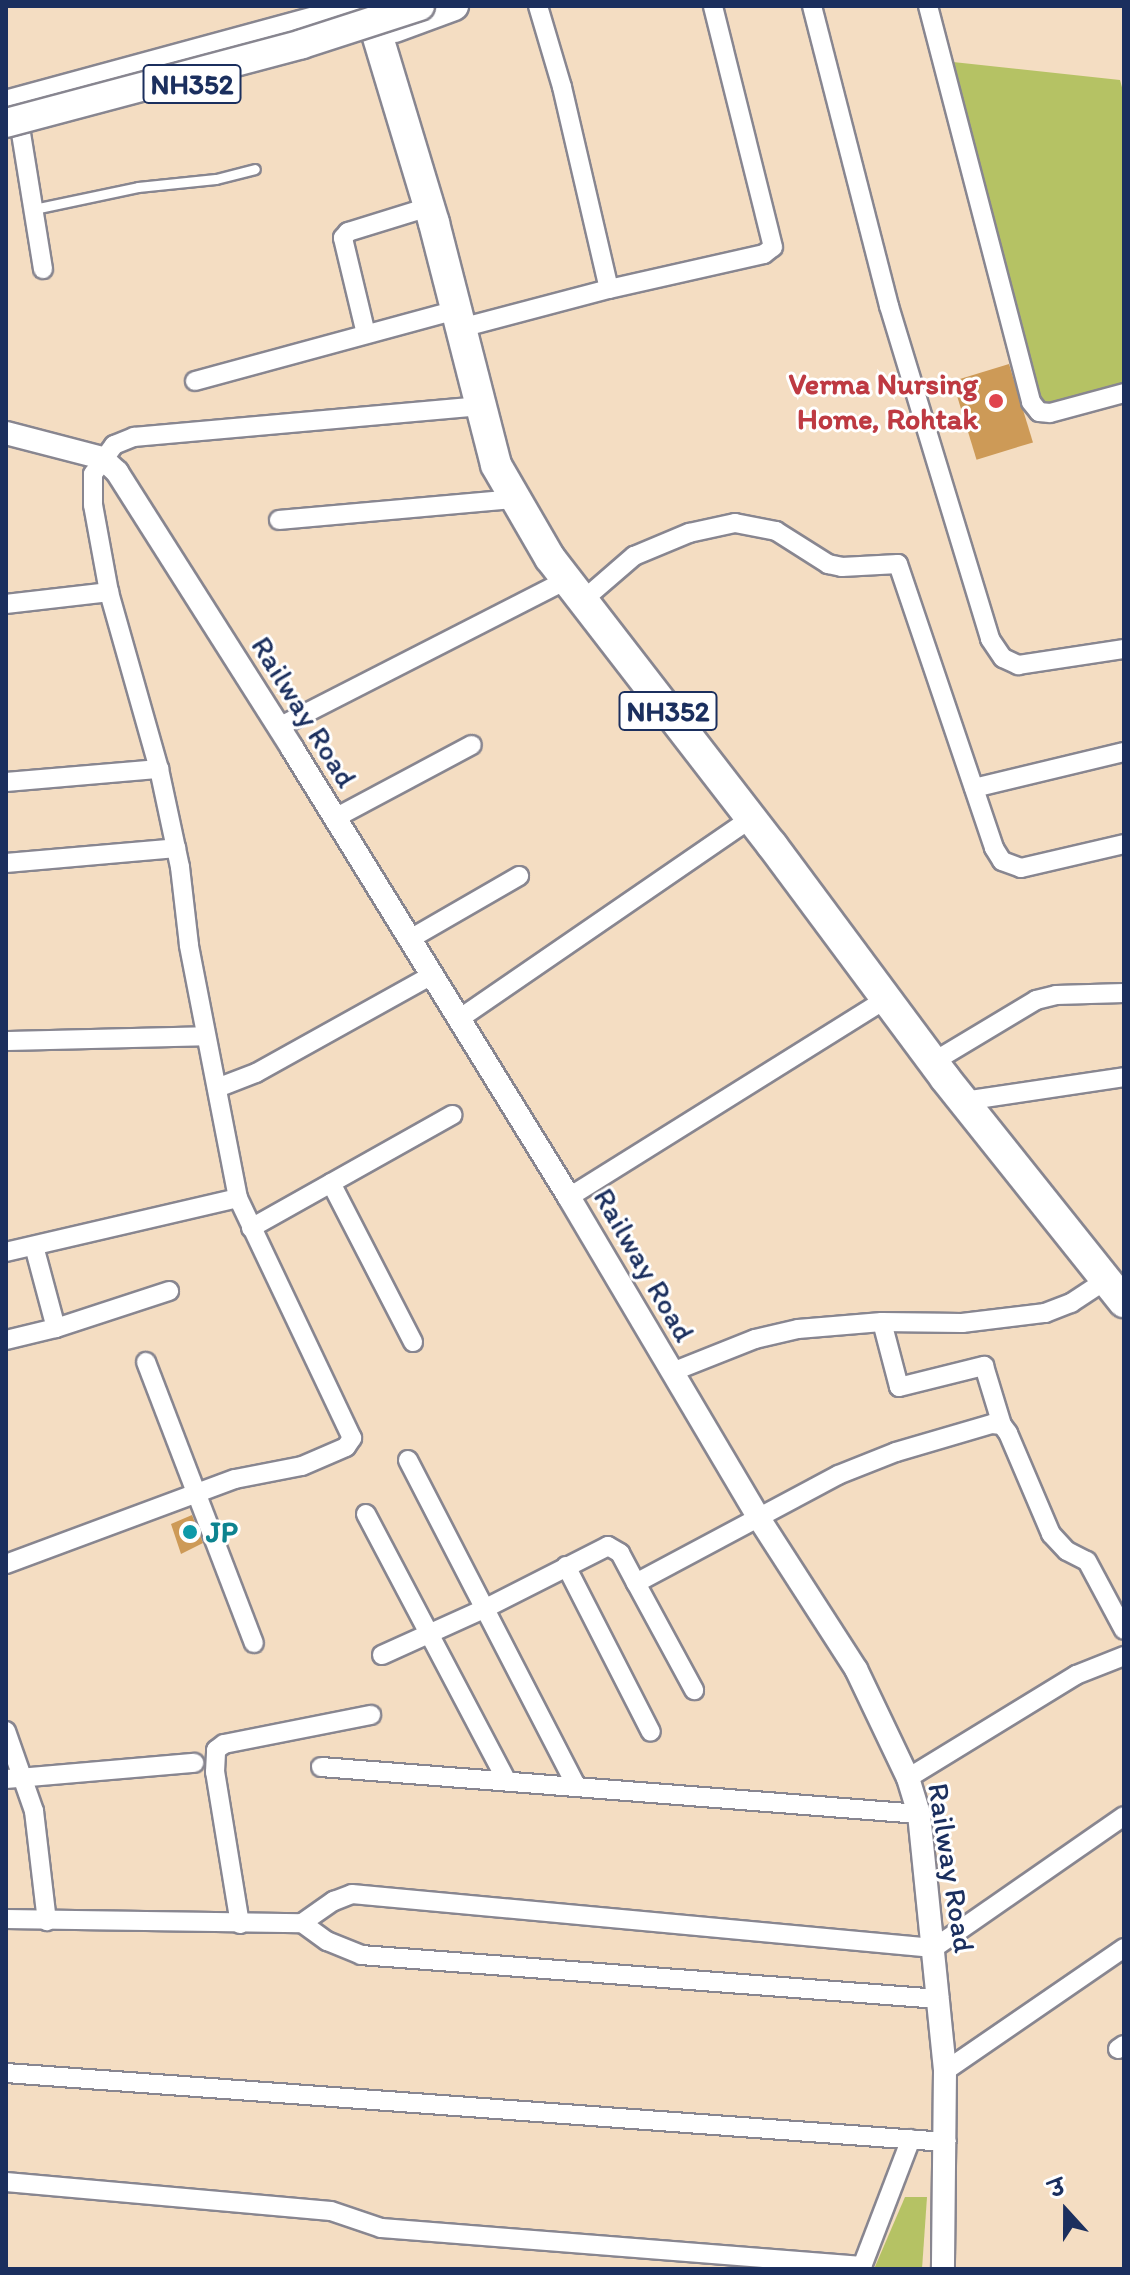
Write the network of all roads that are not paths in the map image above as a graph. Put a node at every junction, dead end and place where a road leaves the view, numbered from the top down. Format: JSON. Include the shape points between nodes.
{"nodes":[{"id":1,"x":420,"y":6,"type":"edge"},
{"id":2,"x":454,"y":6,"type":"edge"},
{"id":3,"x":538,"y":6,"type":"edge"},
{"id":4,"x":713,"y":6,"type":"edge"},
{"id":5,"x":812,"y":6,"type":"edge"},
{"id":6,"x":928,"y":6,"type":"edge"},
{"id":7,"x":370,"y":14,"type":"edge"},
{"id":8,"x":10,"y":122,"type":"edge"},
{"id":9,"x":255,"y":169,"type":"dead end"},
{"id":10,"x":429,"y":207,"type":"junction"},
{"id":11,"x":34,"y":209,"type":"junction"},
{"id":12,"x":43,"y":269,"type":"dead end"},
{"id":13,"x":609,"y":289,"type":"junction"},
{"id":14,"x":458,"y":319,"type":"junction"},
{"id":15,"x":366,"y":334,"type":"junction"},
{"id":16,"x":195,"y":381,"type":"dead end"},
{"id":17,"x":1124,"y":393,"type":"edge"},
{"id":18,"x":481,"y":406,"type":"junction"},
{"id":19,"x":6,"y":433,"type":"edge"},
{"id":20,"x":102,"y":458,"type":"junction"},
{"id":21,"x":515,"y":499,"type":"junction"},
{"id":22,"x":279,"y":520,"type":"dead end"},
{"id":23,"x":574,"y":591,"type":"junction"},
{"id":24,"x":109,"y":592,"type":"junction"},
{"id":25,"x":6,"y":604,"type":"edge"},
{"id":26,"x":1124,"y":649,"type":"edge"},
{"id":27,"x":279,"y":727,"type":"junction"},
{"id":28,"x":472,"y":745,"type":"dead end"},
{"id":29,"x":1124,"y":752,"type":"edge"},
{"id":30,"x":159,"y":769,"type":"junction"},
{"id":31,"x":6,"y":782,"type":"edge"},
{"id":32,"x":974,"y":788,"type":"junction"},
{"id":33,"x":335,"y":818,"type":"junction"},
{"id":34,"x":751,"y":818,"type":"junction"},
{"id":35,"x":1124,"y":844,"type":"edge"},
{"id":36,"x":176,"y":848,"type":"junction"},
{"id":37,"x":6,"y":863,"type":"edge"},
{"id":38,"x":519,"y":876,"type":"dead end"},
{"id":39,"x":410,"y":939,"type":"junction"},
{"id":40,"x":432,"y":975,"type":"junction"},
{"id":41,"x":1124,"y":993,"type":"edge"},
{"id":42,"x":886,"y":999,"type":"junction"},
{"id":43,"x":459,"y":1019,"type":"junction"},
{"id":44,"x":206,"y":1036,"type":"junction"},
{"id":45,"x":6,"y":1041,"type":"edge"},
{"id":46,"x":933,"y":1062,"type":"junction"},
{"id":47,"x":1124,"y":1077,"type":"edge"},
{"id":48,"x":217,"y":1088,"type":"junction"},
{"id":49,"x":964,"y":1101,"type":"junction"},
{"id":50,"x":452,"y":1115,"type":"dead end"},
{"id":51,"x":331,"y":1183,"type":"junction"},
{"id":52,"x":569,"y":1197,"type":"junction"},
{"id":53,"x":238,"y":1198,"type":"junction"},
{"id":54,"x":251,"y":1228,"type":"junction"},
{"id":55,"x":34,"y":1246,"type":"junction"},
{"id":56,"x":6,"y":1252,"type":"edge"},
{"id":57,"x":169,"y":1291,"type":"dead end"},
{"id":58,"x":1115,"y":1291,"type":"edge"},
{"id":59,"x":882,"y":1322,"type":"junction"},
{"id":60,"x":56,"y":1328,"type":"junction"},
{"id":61,"x":6,"y":1340,"type":"edge"},
{"id":62,"x":413,"y":1342,"type":"dead end"},
{"id":63,"x":146,"y":1362,"type":"dead end"},
{"id":64,"x":672,"y":1372,"type":"junction"},
{"id":65,"x":1002,"y":1425,"type":"junction"},
{"id":66,"x":408,"y":1460,"type":"dead end"},
{"id":67,"x":197,"y":1493,"type":"junction"},
{"id":68,"x":366,"y":1514,"type":"dead end"},
{"id":69,"x":758,"y":1517,"type":"junction"},
{"id":70,"x":7,"y":1559,"type":"edge"},
{"id":71,"x":566,"y":1566,"type":"junction"},
{"id":72,"x":636,"y":1583,"type":"junction"},
{"id":73,"x":484,"y":1609,"type":"junction"},
{"id":74,"x":1124,"y":1630,"type":"edge"},
{"id":75,"x":429,"y":1636,"type":"junction"},
{"id":76,"x":254,"y":1643,"type":"dead end"},
{"id":77,"x":382,"y":1655,"type":"dead end"},
{"id":78,"x":1124,"y":1656,"type":"edge"},
{"id":79,"x":694,"y":1690,"type":"dead end"},
{"id":80,"x":371,"y":1715,"type":"dead end"},
{"id":81,"x":6,"y":1731,"type":"edge"},
{"id":82,"x":651,"y":1732,"type":"dead end"},
{"id":83,"x":194,"y":1763,"type":"dead end"},
{"id":84,"x":321,"y":1767,"type":"dead end"},
{"id":85,"x":15,"y":1778,"type":"edge"},
{"id":86,"x":908,"y":1778,"type":"junction"},
{"id":87,"x":507,"y":1781,"type":"junction"},
{"id":88,"x":576,"y":1785,"type":"junction"},
{"id":89,"x":919,"y":1814,"type":"junction"},
{"id":90,"x":1124,"y":1816,"type":"edge"},
{"id":91,"x":6,"y":1919,"type":"edge"},
{"id":92,"x":47,"y":1921,"type":"junction"},
{"id":93,"x":302,"y":1923,"type":"junction"},
{"id":94,"x":240,"y":1924,"type":"junction"},
{"id":95,"x":934,"y":1948,"type":"junction"},
{"id":96,"x":1124,"y":1948,"type":"edge"},
{"id":97,"x":939,"y":1999,"type":"junction"},
{"id":98,"x":945,"y":2071,"type":"junction"},
{"id":99,"x":6,"y":2073,"type":"edge"},
{"id":100,"x":911,"y":2139,"type":"junction"},
{"id":101,"x":946,"y":2142,"type":"junction"},
{"id":102,"x":6,"y":2182,"type":"edge"},
{"id":103,"x":862,"y":2267,"type":"edge"},
{"id":104,"x":943,"y":2269,"type":"edge"}],
"edges":[{"from":1,"to":8,"type":"main road","bridge":true,"via":[[302,44]]},
{"from":2,"to":7,"type":"main road"},
{"from":3,"to":13,"type":"street"},
{"from":4,"to":13,"type":"street","via":[[773,247],[764,254]]},
{"from":5,"to":26,"type":"street","via":[[889,306],[990,639],[1003,658],[1018,665]]},
{"from":6,"to":17,"type":"street","via":[[1031,402],[1039,412],[1050,413]]},
{"from":7,"to":8,"type":"highway","number":"NH352"},
{"from":7,"to":10,"type":"highway","number":"NH352"},
{"from":8,"to":11,"type":"street"},
{"from":9,"to":11,"type":"lane"},
{"from":10,"to":14,"type":"highway","number":"NH352"},
{"from":10,"to":15,"type":"street","via":[[343,238]]},
{"from":11,"to":12,"type":"street"},
{"from":13,"to":14,"type":"street"},
{"from":14,"to":15,"type":"street"},
{"from":14,"to":18,"type":"highway","number":"NH352"},
{"from":15,"to":16,"type":"street"},
{"from":18,"to":20,"type":"street","via":[[134,437],[114,445]]},
{"from":18,"to":21,"type":"highway","number":"NH352","via":[[496,465]]},
{"from":19,"to":20,"type":"street"},
{"from":20,"to":24,"type":"street","via":[[93,474],[93,505]]},
{"from":20,"to":27,"type":"street","name":"Railway Road","via":[[134,498]]},
{"from":21,"to":22,"type":"street"},
{"from":21,"to":23,"type":"highway","number":"NH352"},
{"from":23,"to":27,"type":"street"},
{"from":23,"to":32,"type":"street","via":[[634,556],[689,533],[735,523],[776,531],[828,564],[898,564]]},
{"from":23,"to":34,"type":"highway","number":"NH352"},
{"from":24,"to":25,"type":"street"},
{"from":24,"to":30,"type":"street"},
{"from":27,"to":33,"type":"street","name":"Railway Road"},
{"from":28,"to":33,"type":"street"},
{"from":29,"to":32,"type":"street"},
{"from":30,"to":31,"type":"street"},
{"from":30,"to":36,"type":"street"},
{"from":32,"to":35,"type":"street","via":[[994,848],[1011,867]]},
{"from":33,"to":39,"type":"street","name":"Railway Road"},
{"from":34,"to":42,"type":"highway","number":"NH352"},
{"from":34,"to":43,"type":"street"},
{"from":36,"to":37,"type":"street"},
{"from":36,"to":44,"type":"street"},
{"from":38,"to":39,"type":"street"},
{"from":39,"to":40,"type":"street","name":"Railway Road"},
{"from":40,"to":43,"type":"street","name":"Railway Road"},
{"from":40,"to":48,"type":"street","via":[[256,1073]]},
{"from":41,"to":46,"type":"street","via":[[1036,1000]]},
{"from":42,"to":46,"type":"highway","number":"NH352"},
{"from":42,"to":52,"type":"street"},
{"from":43,"to":52,"type":"street","name":"Railway Road"},
{"from":44,"to":45,"type":"street"},
{"from":44,"to":48,"type":"street"},
{"from":46,"to":49,"type":"highway","number":"NH352"},
{"from":47,"to":49,"type":"street"},
{"from":48,"to":53,"type":"street"},
{"from":49,"to":58,"type":"highway","number":"NH352"},
{"from":50,"to":51,"type":"street"},
{"from":51,"to":54,"type":"street"},
{"from":51,"to":62,"type":"street"},
{"from":52,"to":64,"type":"street","name":"Railway Road"},
{"from":53,"to":54,"type":"street"},
{"from":53,"to":55,"type":"street"},
{"from":54,"to":67,"type":"street","via":[[352,1438],[346,1447],[302,1466],[248,1475]]},
{"from":55,"to":56,"type":"street"},
{"from":55,"to":60,"type":"street"},
{"from":57,"to":60,"type":"street"},
{"from":58,"to":59,"type":"street","via":[[1045,1313],[962,1323]]},
{"from":59,"to":64,"type":"street","via":[[798,1329],[755,1339]]},
{"from":59,"to":65,"type":"street","via":[[899,1387],[984,1366]]},
{"from":60,"to":61,"type":"street"},
{"from":63,"to":67,"type":"street"},
{"from":64,"to":69,"type":"street","name":"Railway Road"},
{"from":65,"to":69,"type":"street","via":[[977,1427],[871,1461]]},
{"from":65,"to":74,"type":"street","via":[[1051,1534],[1087,1561]]},
{"from":66,"to":73,"type":"street"},
{"from":67,"to":70,"type":"street"},
{"from":67,"to":76,"type":"street"},
{"from":68,"to":75,"type":"street"},
{"from":69,"to":72,"type":"street"},
{"from":69,"to":86,"type":"street","name":"Railway Road","via":[[856,1669]]},
{"from":71,"to":72,"type":"street","via":[[608,1546],[620,1553]]},
{"from":71,"to":73,"type":"street"},
{"from":71,"to":82,"type":"street"},
{"from":72,"to":79,"type":"street"},
{"from":73,"to":75,"type":"street"},
{"from":73,"to":88,"type":"street"},
{"from":75,"to":77,"type":"street"},
{"from":75,"to":87,"type":"street"},
{"from":78,"to":86,"type":"street","via":[[1076,1675]]},
{"from":80,"to":94,"type":"street","via":[[224,1744],[216,1750]]},
{"from":81,"to":85,"type":"street"},
{"from":83,"to":85,"type":"street"},
{"from":84,"to":87,"type":"street"},
{"from":85,"to":92,"type":"street","via":[[34,1811]]},
{"from":86,"to":89,"type":"street","name":"Railway Road"},
{"from":87,"to":88,"type":"street"},
{"from":88,"to":89,"type":"street"},
{"from":89,"to":95,"type":"street","name":"Railway Road"},
{"from":90,"to":95,"type":"street"},
{"from":91,"to":92,"type":"street"},
{"from":92,"to":94,"type":"street"},
{"from":93,"to":94,"type":"street"},
{"from":93,"to":95,"type":"street","via":[[352,1894]]},
{"from":93,"to":97,"type":"street","via":[[361,1955]]},
{"from":95,"to":97,"type":"street","name":"Railway Road"},
{"from":96,"to":98,"type":"street"},
{"from":97,"to":98,"type":"street","name":"Railway Road"},
{"from":98,"to":101,"type":"street","name":"Railway Road"},
{"from":99,"to":100,"type":"street"},
{"from":100,"to":101,"type":"street"},
{"from":100,"to":103,"type":"street"},
{"from":101,"to":104,"type":"street","name":"Railway Road"},
{"from":102,"to":103,"type":"street","via":[[331,2211],[381,2228]]}]}
